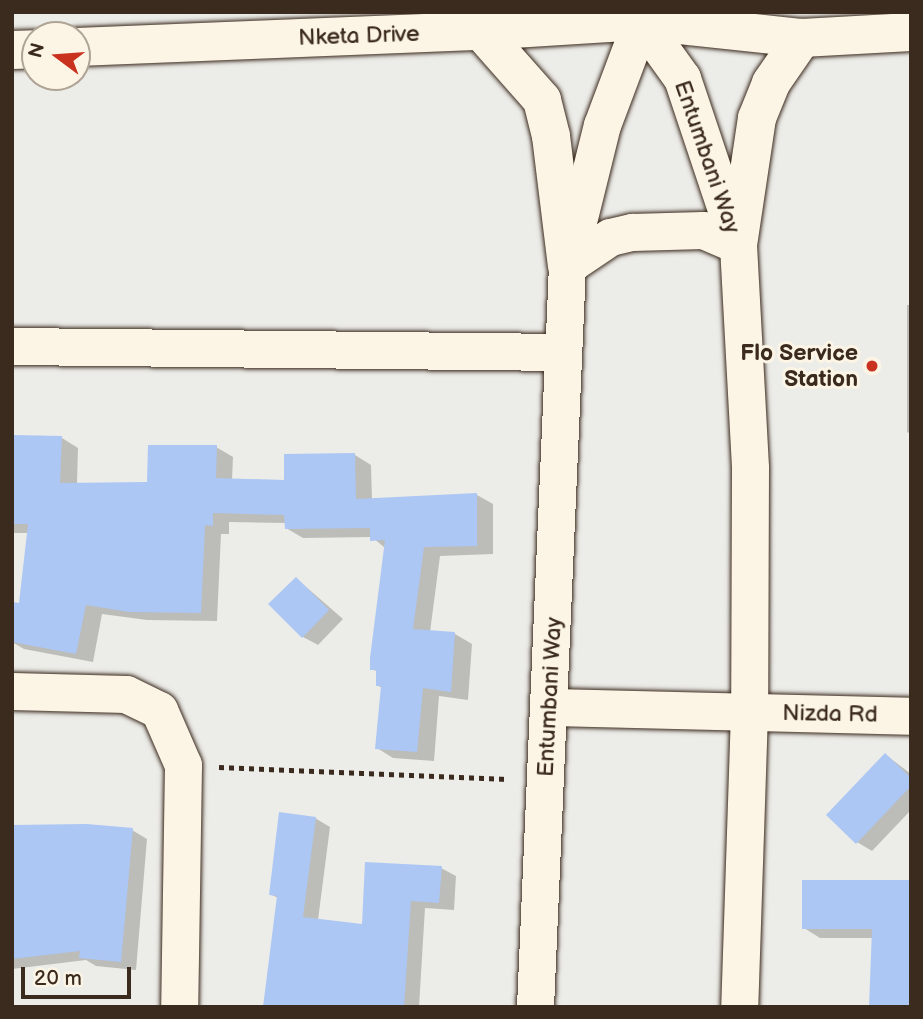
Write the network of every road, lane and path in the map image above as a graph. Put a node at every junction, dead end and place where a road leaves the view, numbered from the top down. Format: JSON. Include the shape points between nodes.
{"nodes":[{"id":1,"x":691,"y":12,"type":"edge"},
{"id":2,"x":641,"y":17,"type":"edge"},
{"id":3,"x":481,"y":31,"type":"junction"},
{"id":4,"x":911,"y":33,"type":"edge"},
{"id":5,"x":802,"y":38,"type":"junction"},
{"id":6,"x":91,"y":46,"type":"edge"},
{"id":7,"x":738,"y":245,"type":"junction"},
{"id":8,"x":568,"y":266,"type":"junction"},
{"id":9,"x":12,"y":346,"type":"edge"},
{"id":10,"x":562,"y":352,"type":"junction"},
{"id":11,"x":12,"y":691,"type":"edge"},
{"id":12,"x":551,"y":707,"type":"junction"},
{"id":13,"x":749,"y":712,"type":"junction"},
{"id":14,"x":911,"y":716,"type":"edge"},
{"id":15,"x":183,"y":765,"type":"junction"},
{"id":16,"x":546,"y":780,"type":"junction"},
{"id":17,"x":179,"y":1007,"type":"edge"},
{"id":18,"x":536,"y":1007,"type":"edge"},
{"id":19,"x":739,"y":1007,"type":"edge"}],
"edges":[{"from":1,"to":2,"type":"street","name":"Nketa Drive"},
{"from":2,"to":3,"type":"street","name":"Nketa Drive"},
{"from":2,"to":5,"type":"street","name":"Nketa Drive"},
{"from":2,"to":7,"type":"street","name":"Entumbani Way","via":[[682,78]]},
{"from":2,"to":8,"type":"street","name":"Entumbani Way","via":[[602,125]]},
{"from":3,"to":6,"type":"street","name":"Nketa Drive"},
{"from":3,"to":8,"type":"street","via":[[542,100]]},
{"from":4,"to":5,"type":"street","name":"Nketa Drive"},
{"from":5,"to":7,"type":"street","via":[[771,83],[757,118]]},
{"from":7,"to":8,"type":"street","via":[[703,230],[632,232],[610,237]]},
{"from":7,"to":13,"type":"street","name":"Entumbani Way","via":[[750,468]]},
{"from":8,"to":10,"type":"street","name":"Entumbani Way"},
{"from":9,"to":10,"type":"street"},
{"from":10,"to":12,"type":"street","name":"Entumbani Way"},
{"from":11,"to":15,"type":"street","via":[[126,694],[159,710]]},
{"from":12,"to":13,"type":"street","name":"Nizda Rd"},
{"from":12,"to":16,"type":"street","name":"Entumbani Way"},
{"from":13,"to":14,"type":"street","name":"Nizda Rd"},
{"from":13,"to":19,"type":"street","name":"Entumbani Way"},
{"from":15,"to":16,"type":"path"},
{"from":15,"to":17,"type":"street"},
{"from":16,"to":18,"type":"street","name":"Entumbani Way"}]}
